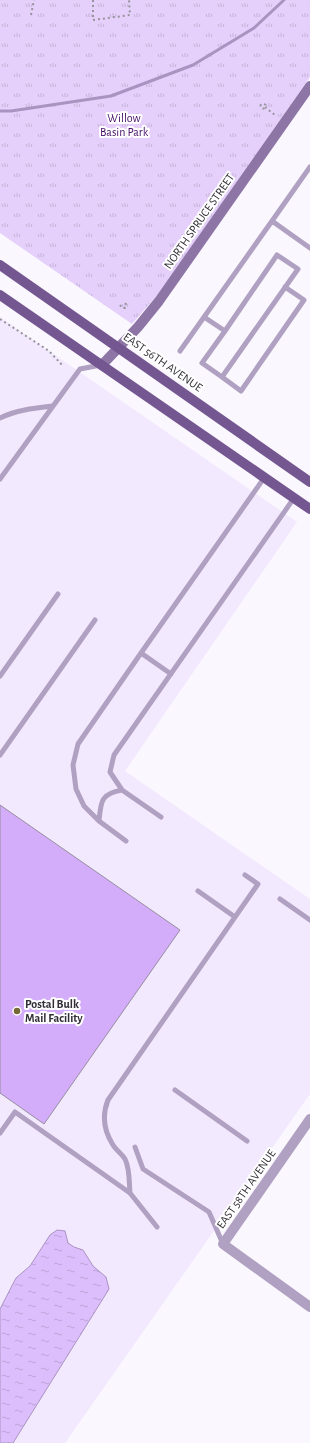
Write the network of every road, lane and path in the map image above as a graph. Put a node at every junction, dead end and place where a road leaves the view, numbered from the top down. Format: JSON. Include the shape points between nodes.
{"nodes":[{"id":1,"x":34,"y":0,"type":"edge"},
{"id":2,"x":94,"y":0,"type":"edge"},
{"id":3,"x":129,"y":0,"type":"edge"},
{"id":4,"x":31,"y":15,"type":"dead end"},
{"id":5,"x":310,"y":86,"type":"edge"},
{"id":6,"x":265,"y":107,"type":"dead end"},
{"id":7,"x":276,"y":116,"type":"dead end"},
{"id":8,"x":310,"y":166,"type":"edge"},
{"id":9,"x":272,"y":221,"type":"junction"},
{"id":10,"x":310,"y":247,"type":"edge"},
{"id":11,"x":0,"y":265,"type":"edge"},
{"id":12,"x":286,"y":287,"type":"junction"},
{"id":13,"x":0,"y":295,"type":"edge"},
{"id":14,"x":123,"y":302,"type":"dead end"},
{"id":15,"x":120,"y":305,"type":"dead end"},
{"id":16,"x":126,"y":307,"type":"junction"},
{"id":17,"x":130,"y":310,"type":"dead end"},
{"id":18,"x":204,"y":317,"type":"junction"},
{"id":19,"x":0,"y":319,"type":"edge"},
{"id":20,"x":225,"y":331,"type":"junction"},
{"id":21,"x":119,"y":347,"type":"junction"},
{"id":22,"x":180,"y":351,"type":"dead end"},
{"id":23,"x":102,"y":365,"type":"junction"},
{"id":24,"x":63,"y":366,"type":"dead end"},
{"id":25,"x":222,"y":377,"type":"junction"},
{"id":26,"x":52,"y":406,"type":"junction"},
{"id":27,"x":0,"y":418,"type":"edge"},
{"id":28,"x":264,"y":478,"type":"junction"},
{"id":29,"x":0,"y":479,"type":"edge"},
{"id":30,"x":310,"y":482,"type":"edge"},
{"id":31,"x":294,"y":498,"type":"junction"},
{"id":32,"x":310,"y":509,"type":"edge"},
{"id":33,"x":58,"y":594,"type":"dead end"},
{"id":34,"x":95,"y":620,"type":"dead end"},
{"id":35,"x":141,"y":653,"type":"junction"},
{"id":36,"x":171,"y":674,"type":"junction"},
{"id":37,"x":0,"y":676,"type":"edge"},
{"id":38,"x":0,"y":755,"type":"edge"},
{"id":39,"x":122,"y":790,"type":"junction"},
{"id":40,"x":161,"y":817,"type":"dead end"},
{"id":41,"x":99,"y":822,"type":"junction"},
{"id":42,"x":126,"y":841,"type":"dead end"},
{"id":43,"x":245,"y":875,"type":"dead end"},
{"id":44,"x":198,"y":891,"type":"dead end"},
{"id":45,"x":280,"y":899,"type":"dead end"},
{"id":46,"x":235,"y":917,"type":"junction"},
{"id":47,"x":310,"y":920,"type":"edge"},
{"id":48,"x":175,"y":1090,"type":"dead end"},
{"id":49,"x":310,"y":1119,"type":"edge"},
{"id":50,"x":0,"y":1132,"type":"edge"},
{"id":51,"x":248,"y":1141,"type":"dead end"},
{"id":52,"x":135,"y":1147,"type":"dead end"},
{"id":53,"x":130,"y":1193,"type":"junction"},
{"id":54,"x":157,"y":1227,"type":"dead end"},
{"id":55,"x":223,"y":1244,"type":"junction"},
{"id":56,"x":310,"y":1307,"type":"edge"}],
"edges":[{"from":1,"to":4,"type":"path"},
{"from":2,"to":3,"type":"path","via":[[93,20],[130,15]]},
{"from":5,"to":21,"type":"street","name":"NORTH SPRUCE STREET","via":[[158,301]]},
{"from":6,"to":7,"type":"path"},
{"from":8,"to":9,"type":"lane"},
{"from":9,"to":10,"type":"lane"},
{"from":9,"to":18,"type":"lane"},
{"from":11,"to":21,"type":"main road","name":"EAST 56TH AVENUE"},
{"from":12,"to":20,"type":"lane","via":[[298,269],[277,255]]},
{"from":12,"to":25,"type":"lane"},
{"from":12,"to":25,"type":"lane","via":[[304,300],[250,378],[240,391]]},
{"from":13,"to":23,"type":"main road"},
{"from":14,"to":16,"type":"path"},
{"from":15,"to":16,"type":"path","via":[[122,308]]},
{"from":16,"to":17,"type":"path"},
{"from":18,"to":20,"type":"lane"},
{"from":18,"to":22,"type":"lane"},
{"from":19,"to":24,"type":"path","via":[[49,351]]},
{"from":20,"to":25,"type":"lane","via":[[202,363]]},
{"from":21,"to":23,"type":"street","name":"NORTH SPRUCE STREET"},
{"from":21,"to":30,"type":"main road","name":"EAST 56TH AVENUE"},
{"from":23,"to":26,"type":"lane","via":[[80,370]]},
{"from":23,"to":28,"type":"main road"},
{"from":26,"to":27,"type":"lane","via":[[29,409]]},
{"from":26,"to":29,"type":"lane"},
{"from":28,"to":31,"type":"main road"},
{"from":28,"to":35,"type":"lane"},
{"from":31,"to":32,"type":"main road"},
{"from":31,"to":36,"type":"lane"},
{"from":33,"to":37,"type":"lane"},
{"from":34,"to":38,"type":"lane"},
{"from":35,"to":36,"type":"lane"},
{"from":35,"to":41,"type":"lane","via":[[78,744],[72,765],[76,789],[84,806]]},
{"from":36,"to":39,"type":"lane","via":[[114,755],[110,772]]},
{"from":39,"to":40,"type":"lane"},
{"from":39,"to":41,"type":"lane","via":[[110,792],[101,802]]},
{"from":41,"to":42,"type":"lane"},
{"from":43,"to":46,"type":"lane","via":[[258,884]]},
{"from":44,"to":46,"type":"lane"},
{"from":45,"to":47,"type":"lane"},
{"from":46,"to":53,"type":"lane","via":[[108,1100],[104,1117],[106,1131],[128,1169]]},
{"from":48,"to":51,"type":"lane"},
{"from":49,"to":55,"type":"street","name":"EAST 58TH AVENUE"},
{"from":50,"to":53,"type":"lane","via":[[14,1112]]},
{"from":52,"to":55,"type":"lane","via":[[143,1168],[209,1212]]},
{"from":53,"to":54,"type":"lane"},
{"from":55,"to":56,"type":"street","name":"EAST 58TH AVENUE"}]}
